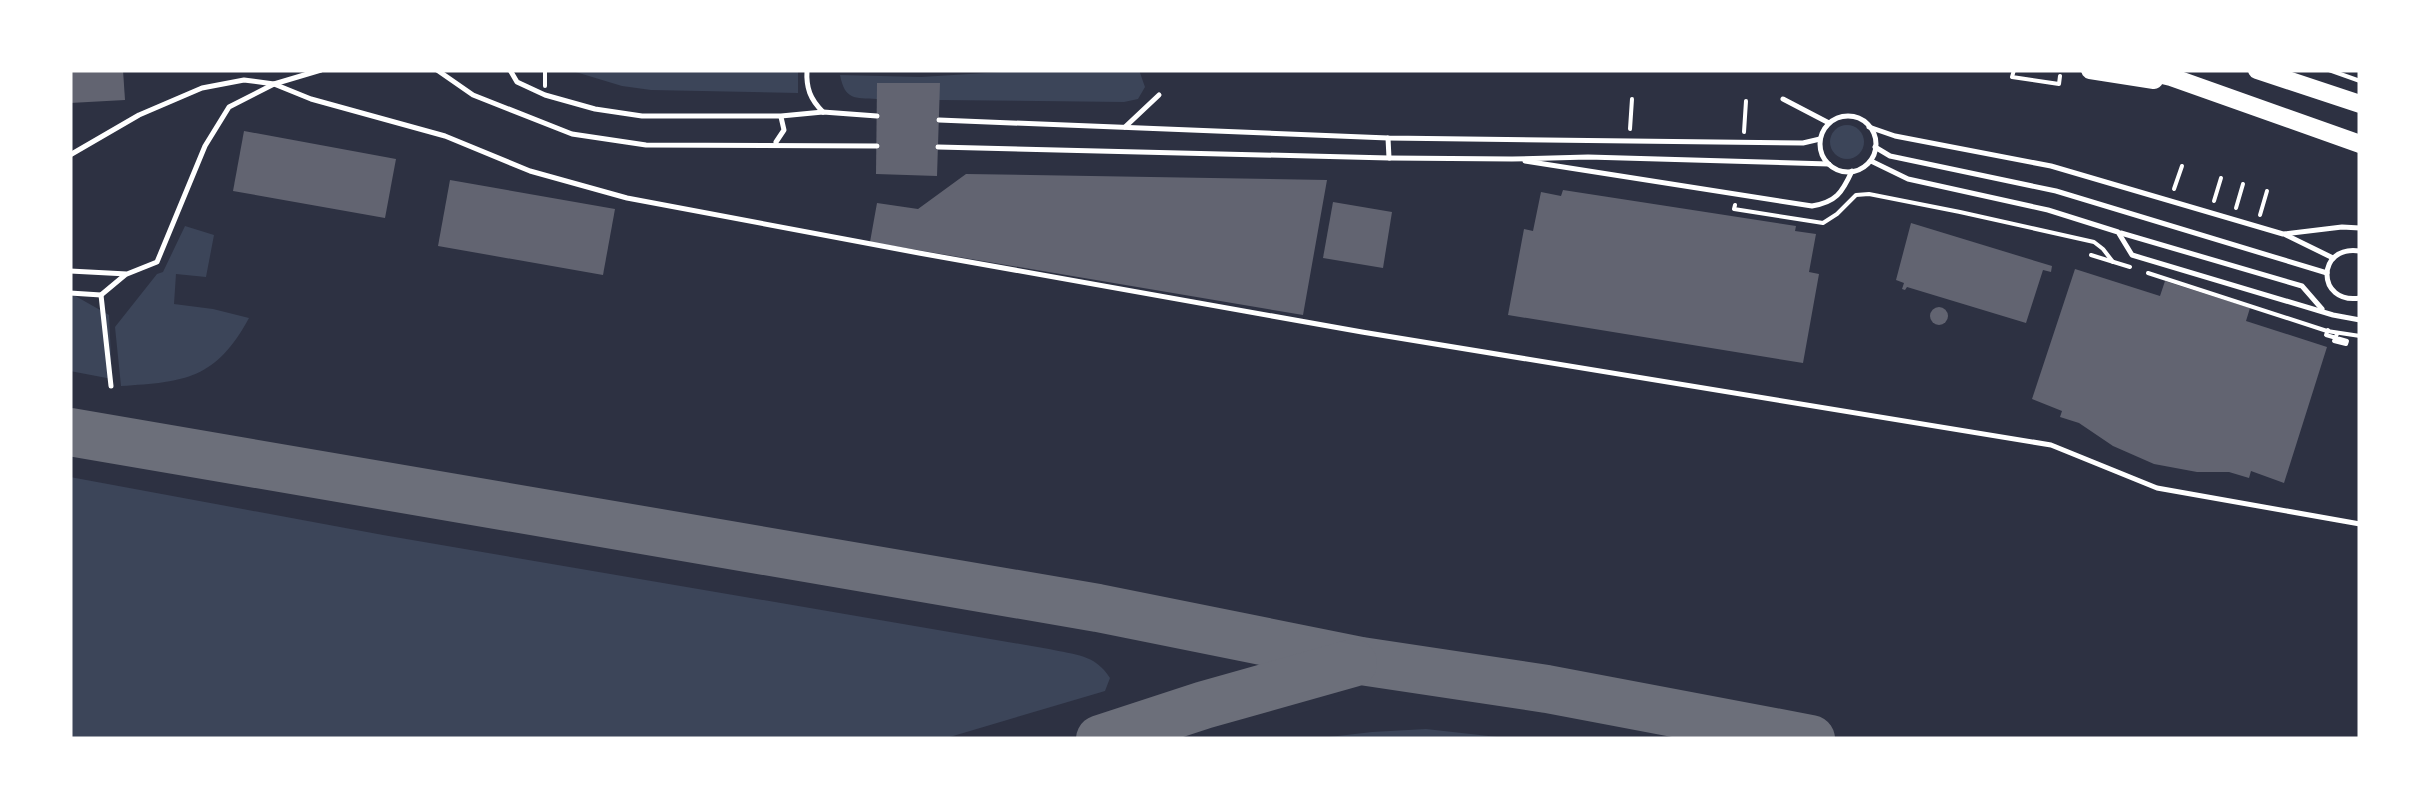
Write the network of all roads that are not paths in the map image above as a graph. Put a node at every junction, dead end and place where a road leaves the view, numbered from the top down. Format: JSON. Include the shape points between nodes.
{"nodes":[{"id":1,"x":321,"y":70,"type":"edge"},
{"id":2,"x":437,"y":70,"type":"edge"},
{"id":3,"x":510,"y":70,"type":"edge"},
{"id":4,"x":807,"y":70,"type":"edge"},
{"id":5,"x":2090,"y":70,"type":"edge"},
{"id":6,"x":2141,"y":70,"type":"edge"},
{"id":7,"x":2257,"y":70,"type":"edge"},
{"id":8,"x":274,"y":84,"type":"junction"},
{"id":9,"x":1160,"y":95,"type":"dead end"},
{"id":10,"x":1783,"y":99,"type":"dead end"},
{"id":11,"x":2360,"y":104,"type":"edge"},
{"id":12,"x":823,"y":112,"type":"junction"},
{"id":13,"x":781,"y":116,"type":"junction"},
{"id":14,"x":877,"y":116,"type":"dead end"},
{"id":15,"x":939,"y":120,"type":"dead end"},
{"id":16,"x":2296,"y":122,"type":"junction"},
{"id":17,"x":1829,"y":123,"type":"junction"},
{"id":18,"x":1125,"y":126,"type":"junction"},
{"id":19,"x":1869,"y":127,"type":"junction"},
{"id":20,"x":1388,"y":138,"type":"junction"},
{"id":21,"x":1820,"y":138,"type":"junction"},
{"id":22,"x":773,"y":144,"type":"junction"},
{"id":23,"x":2360,"y":144,"type":"edge"},
{"id":24,"x":876,"y":146,"type":"dead end"},
{"id":25,"x":938,"y":147,"type":"dead end"},
{"id":26,"x":1875,"y":148,"type":"junction"},
{"id":27,"x":70,"y":155,"type":"edge"},
{"id":28,"x":1389,"y":158,"type":"junction"},
{"id":29,"x":1512,"y":159,"type":"junction"},
{"id":30,"x":1871,"y":160,"type":"junction"},
{"id":31,"x":1829,"y":164,"type":"junction"},
{"id":32,"x":1852,"y":172,"type":"junction"},
{"id":33,"x":2360,"y":228,"type":"edge"},
{"id":34,"x":2118,"y":232,"type":"junction"},
{"id":35,"x":2283,"y":234,"type":"junction"},
{"id":36,"x":2360,"y":251,"type":"edge"},
{"id":37,"x":2333,"y":258,"type":"junction"},
{"id":38,"x":70,"y":272,"type":"edge"},
{"id":39,"x":127,"y":274,"type":"junction"},
{"id":40,"x":2327,"y":274,"type":"junction"},
{"id":41,"x":70,"y":293,"type":"edge"},
{"id":42,"x":101,"y":294,"type":"junction"},
{"id":43,"x":2360,"y":298,"type":"edge"},
{"id":44,"x":2324,"y":311,"type":"junction"},
{"id":45,"x":2360,"y":320,"type":"edge"},
{"id":46,"x":111,"y":386,"type":"dead end"},
{"id":47,"x":2360,"y":524,"type":"edge"}],
"edges":[{"from":1,"to":8,"type":"lane"},
{"from":2,"to":22,"type":"lane","via":[[474,95],[572,134],[646,144]]},
{"from":3,"to":13,"type":"lane","via":[[545,96],[595,110]]},
{"from":4,"to":12,"type":"lane","via":[[812,102]]},
{"from":5,"to":16,"type":"highway","via":[[2148,79]]},
{"from":6,"to":16,"type":"highway"},
{"from":7,"to":11,"type":"highway"},
{"from":8,"to":27,"type":"lane","via":[[244,80],[202,88]]},
{"from":8,"to":39,"type":"lane","via":[[229,106],[205,146],[157,262]]},
{"from":8,"to":47,"type":"lane","via":[[445,136],[530,172],[628,198],[1362,332],[2051,446],[2157,488]]},
{"from":9,"to":18,"type":"lane"},
{"from":10,"to":17,"type":"lane"},
{"from":12,"to":13,"type":"lane"},
{"from":12,"to":14,"type":"lane"},
{"from":13,"to":22,"type":"lane","via":[[784,130]]},
{"from":15,"to":18,"type":"lane"},
{"from":16,"to":23,"type":"highway"},
{"from":17,"to":19,"type":"lane","via":[[1854,117]]},
{"from":17,"to":21,"type":"lane"},
{"from":18,"to":20,"type":"lane"},
{"from":19,"to":26,"type":"lane"},
{"from":19,"to":35,"type":"lane","via":[[2051,166]]},
{"from":20,"to":21,"type":"lane"},
{"from":20,"to":28,"type":"lane"},
{"from":21,"to":31,"type":"lane"},
{"from":22,"to":24,"type":"lane"},
{"from":25,"to":28,"type":"lane"},
{"from":26,"to":30,"type":"lane"},
{"from":26,"to":40,"type":"lane","via":[[2056,191]]},
{"from":28,"to":29,"type":"lane"},
{"from":29,"to":31,"type":"lane"},
{"from":29,"to":32,"type":"lane","via":[[1812,206],[1836,198]]},
{"from":30,"to":32,"type":"lane"},
{"from":30,"to":34,"type":"lane","via":[[1908,180]]},
{"from":31,"to":32,"type":"lane"},
{"from":33,"to":35,"type":"lane"},
{"from":34,"to":44,"type":"lane","via":[[2302,286]]},
{"from":34,"to":44,"type":"lane","via":[[2132,255]]},
{"from":35,"to":37,"type":"lane"},
{"from":36,"to":37,"type":"lane"},
{"from":37,"to":40,"type":"lane"},
{"from":38,"to":39,"type":"lane"},
{"from":39,"to":42,"type":"lane"},
{"from":40,"to":43,"type":"lane","via":[[2337,295]]},
{"from":41,"to":42,"type":"lane"},
{"from":42,"to":46,"type":"lane"},
{"from":44,"to":45,"type":"lane"}]}
